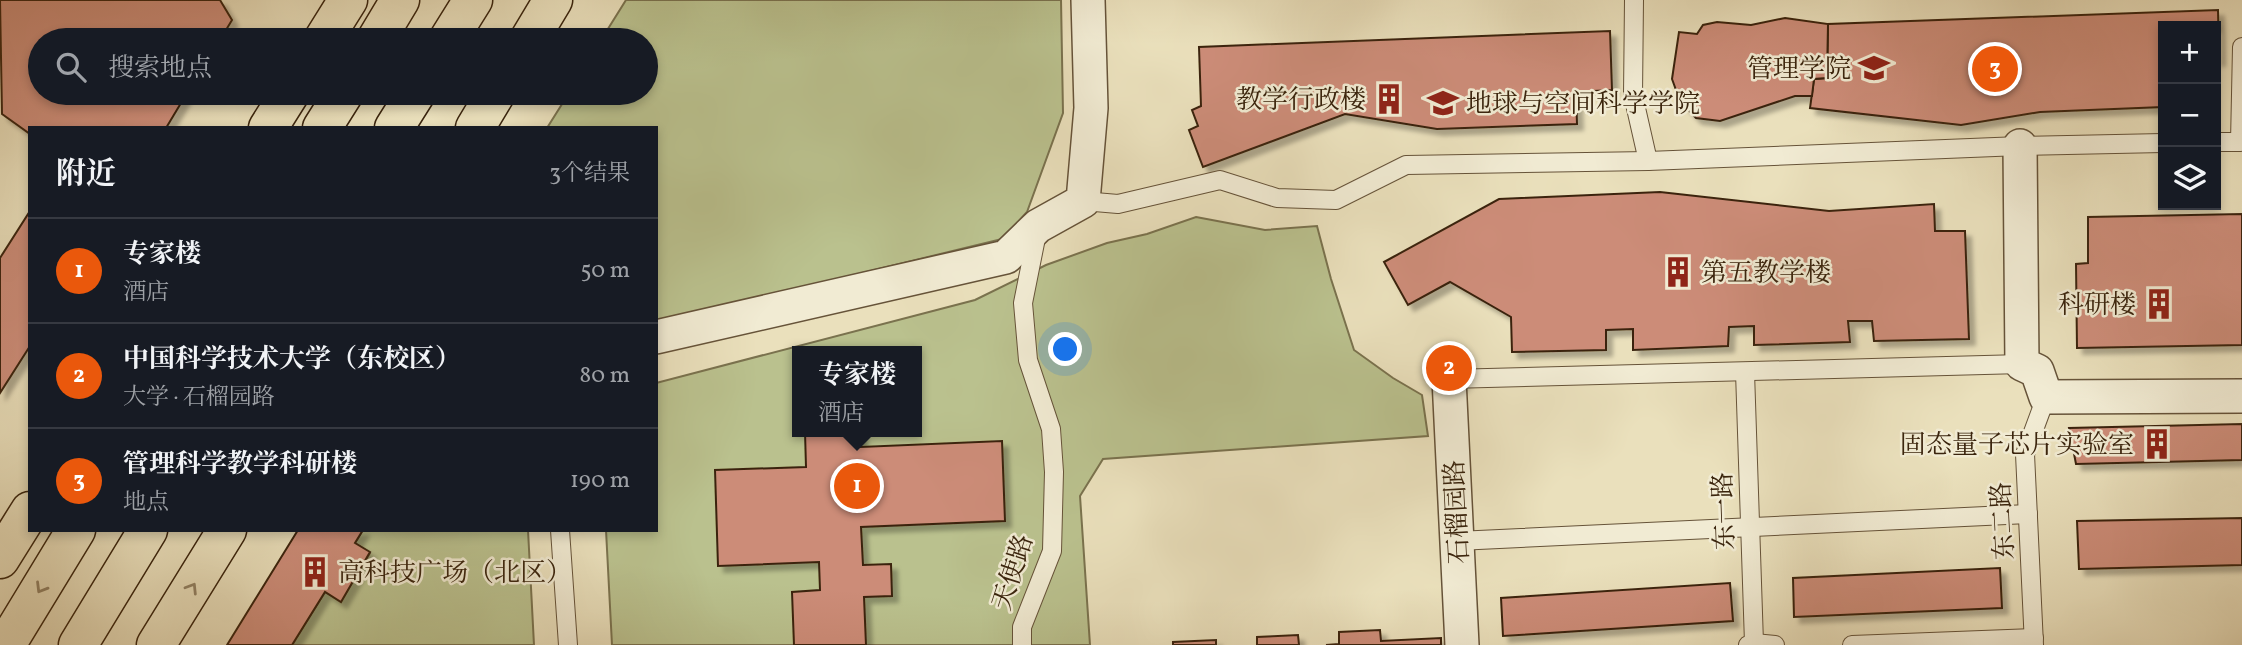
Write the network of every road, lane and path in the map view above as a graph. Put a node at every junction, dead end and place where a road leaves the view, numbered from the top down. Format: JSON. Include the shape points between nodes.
{"nodes":[{"id":1,"x":348,"y":0,"type":"edge"},
{"id":2,"x":400,"y":0,"type":"edge"},
{"id":3,"x":473,"y":0,"type":"edge"},
{"id":4,"x":553,"y":0,"type":"edge"},
{"id":5,"x":1088,"y":0,"type":"edge"},
{"id":6,"x":1634,"y":0,"type":"edge"},
{"id":7,"x":330,"y":28,"type":"edge"},
{"id":8,"x":383,"y":28,"type":"edge"},
{"id":9,"x":456,"y":28,"type":"edge"},
{"id":10,"x":536,"y":28,"type":"edge"},
{"id":11,"x":2242,"y":47,"type":"edge"},
{"id":12,"x":282,"y":105,"type":"edge"},
{"id":13,"x":336,"y":105,"type":"edge"},
{"id":14,"x":408,"y":105,"type":"edge"},
{"id":15,"x":489,"y":105,"type":"edge"},
{"id":16,"x":269,"y":126,"type":"edge"},
{"id":17,"x":323,"y":126,"type":"edge"},
{"id":18,"x":395,"y":126,"type":"edge"},
{"id":19,"x":476,"y":126,"type":"edge"},
{"id":20,"x":2221,"y":142,"type":"edge"},
{"id":21,"x":2158,"y":143,"type":"edge"},
{"id":22,"x":2020,"y":146,"type":"junction"},
{"id":23,"x":1648,"y":161,"type":"junction"},
{"id":24,"x":1083,"y":201,"type":"junction"},
{"id":25,"x":1038,"y":226,"type":"junction"},
{"id":26,"x":658,"y":337,"type":"edge"},
{"id":27,"x":2022,"y":364,"type":"junction"},
{"id":28,"x":1745,"y":372,"type":"junction"},
{"id":29,"x":1449,"y":379,"type":"joint"},
{"id":30,"x":2242,"y":396,"type":"edge"},
{"id":31,"x":2046,"y":397,"type":"junction"},
{"id":32,"x":28,"y":514,"type":"edge"},
{"id":33,"x":2028,"y":514,"type":"junction"},
{"id":34,"x":1750,"y":528,"type":"junction"},
{"id":35,"x":75,"y":532,"type":"edge"},
{"id":36,"x":147,"y":532,"type":"edge"},
{"id":37,"x":226,"y":532,"type":"edge"},
{"id":38,"x":560,"y":532,"type":"edge"},
{"id":39,"x":1457,"y":541,"type":"junction"},
{"id":40,"x":0,"y":559,"type":"edge"},
{"id":41,"x":2034,"y":642,"type":"edge"},
{"id":42,"x":1751,"y":644,"type":"edge"},
{"id":43,"x":6,"y":645,"type":"edge"},
{"id":44,"x":78,"y":645,"type":"edge"},
{"id":45,"x":156,"y":645,"type":"edge"},
{"id":46,"x":568,"y":645,"type":"edge"},
{"id":47,"x":1022,"y":645,"type":"edge"},
{"id":48,"x":1462,"y":645,"type":"edge"},
{"id":49,"x":1774,"y":645,"type":"edge"},
{"id":50,"x":1852,"y":645,"type":"edge"}],
"edges":[{"from":1,"to":7,"type":"highway"},
{"from":2,"to":8,"type":"highway"},
{"from":3,"to":9,"type":"highway"},
{"from":4,"to":10,"type":"highway"},
{"from":5,"to":24,"type":"street","via":[[1091,108]]},
{"from":6,"to":23,"type":"lane","via":[[1633,94]]},
{"from":11,"to":20,"type":"lane","via":[[2240,142]]},
{"from":12,"to":16,"type":"highway"},
{"from":13,"to":17,"type":"highway"},
{"from":14,"to":18,"type":"highway"},
{"from":15,"to":19,"type":"highway"},
{"from":21,"to":22,"type":"lane"},
{"from":22,"to":23,"type":"lane"},
{"from":22,"to":27,"type":"street"},
{"from":23,"to":24,"type":"lane","via":[[1406,165],[1336,200],[1277,198],[1220,180],[1118,204]]},
{"from":24,"to":25,"type":"street"},
{"from":25,"to":26,"type":"street","via":[[1006,257]]},
{"from":25,"to":47,"type":"lane","name":"天使路","via":[[1023,303],[1028,360],[1051,429],[1052,551],[1021,627]]},
{"from":27,"to":28,"type":"lane"},
{"from":27,"to":31,"type":"street","via":[[2037,371]]},
{"from":28,"to":29,"type":"lane"},
{"from":28,"to":34,"type":"lane","name":"东一路"},
{"from":29,"to":39,"type":"street","name":"石榴园路"},
{"from":30,"to":31,"type":"street"},
{"from":31,"to":33,"type":"lane","name":"东二路","via":[[2025,454]]},
{"from":32,"to":40,"type":"highway"},
{"from":33,"to":34,"type":"lane"},
{"from":33,"to":41,"type":"lane","name":"东二路"},
{"from":34,"to":39,"type":"lane"},
{"from":34,"to":42,"type":"lane","name":"东一路"},
{"from":35,"to":43,"type":"highway","one_way":true},
{"from":36,"to":44,"type":"highway"},
{"from":45,"to":37,"type":"highway","one_way":true},
{"from":38,"to":46,"type":"lane"},
{"from":39,"to":48,"type":"street","name":"石榴园路"},
{"from":41,"to":50,"type":"lane"},
{"from":42,"to":49,"type":"lane"}]}
